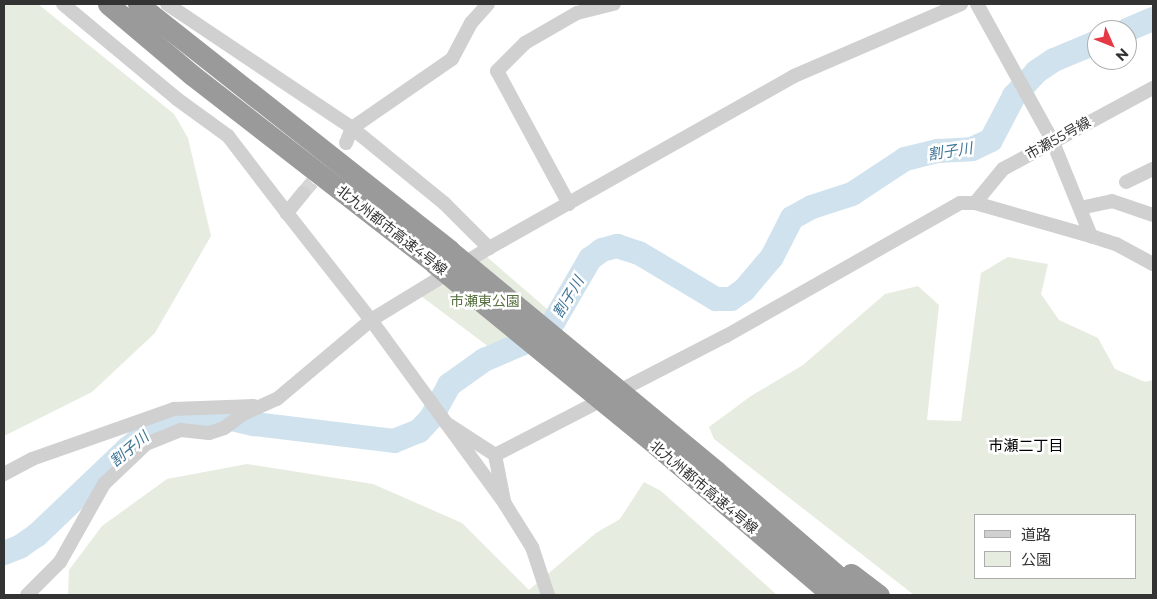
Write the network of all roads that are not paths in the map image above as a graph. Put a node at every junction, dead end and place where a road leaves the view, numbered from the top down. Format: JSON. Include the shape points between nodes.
{"nodes":[{"id":1,"x":63,"y":4,"type":"edge"},
{"id":2,"x":108,"y":4,"type":"edge"},
{"id":3,"x":138,"y":4,"type":"edge"},
{"id":4,"x":167,"y":4,"type":"edge"},
{"id":5,"x":488,"y":4,"type":"edge"},
{"id":6,"x":614,"y":4,"type":"edge"},
{"id":7,"x":961,"y":4,"type":"edge"},
{"id":8,"x":977,"y":4,"type":"edge"},
{"id":9,"x":1153,"y":88,"type":"edge"},
{"id":10,"x":352,"y":128,"type":"junction"},
{"id":11,"x":1052,"y":140,"type":"junction"},
{"id":12,"x":346,"y":143,"type":"tunnel mouth"},
{"id":13,"x":1153,"y":169,"type":"edge"},
{"id":14,"x":1126,"y":182,"type":"dead end"},
{"id":15,"x":303,"y":193,"type":"tunnel mouth"},
{"id":16,"x":975,"y":203,"type":"junction"},
{"id":17,"x":569,"y":204,"type":"junction"},
{"id":18,"x":1080,"y":208,"type":"junction"},
{"id":19,"x":287,"y":213,"type":"junction"},
{"id":20,"x":1153,"y":215,"type":"edge"},
{"id":21,"x":1091,"y":236,"type":"junction"},
{"id":22,"x":489,"y":248,"type":"junction"},
{"id":23,"x":442,"y":256,"type":"junction"},
{"id":24,"x":1153,"y":264,"type":"edge"},
{"id":25,"x":372,"y":320,"type":"junction"},
{"id":26,"x":257,"y":406,"type":"junction"},
{"id":27,"x":445,"y":423,"type":"junction"},
{"id":28,"x":496,"y":455,"type":"junction"},
{"id":29,"x":4,"y":474,"type":"edge"},
{"id":30,"x":707,"y":483,"type":"junction"},
{"id":31,"x":505,"y":504,"type":"junction"},
{"id":32,"x":756,"y":504,"type":"junction"},
{"id":33,"x":27,"y":595,"type":"edge"},
{"id":34,"x":548,"y":595,"type":"edge"},
{"id":35,"x":816,"y":595,"type":"edge"},
{"id":36,"x":832,"y":595,"type":"edge"},
{"id":37,"x":860,"y":595,"type":"edge"},
{"id":38,"x":879,"y":595,"type":"edge"}],
"edges":[{"from":1,"to":19,"type":"street","via":[[228,136]]},
{"from":2,"to":23,"type":"highway","name":"北九州都市高速4号線","via":[[192,75]]},
{"from":3,"to":23,"type":"highway","name":"北九州都市高速4号線"},
{"from":4,"to":10,"type":"street"},
{"from":5,"to":10,"type":"street","via":[[471,23],[452,59]]},
{"from":6,"to":17,"type":"street","via":[[576,13],[525,43],[497,72]]},
{"from":7,"to":17,"type":"street","via":[[794,76]]},
{"from":8,"to":11,"type":"street"},
{"from":9,"to":11,"type":"street","name":"市瀬55号線"},
{"from":10,"to":12,"type":"street"},
{"from":10,"to":22,"type":"street","via":[[444,203]]},
{"from":11,"to":16,"type":"street","name":"市瀬55号線","via":[[1003,169]]},
{"from":11,"to":18,"type":"street"},
{"from":13,"to":14,"type":"street"},
{"from":15,"to":19,"type":"street"},
{"from":16,"to":21,"type":"street"},
{"from":16,"to":28,"type":"street","via":[[960,203],[946,208],[726,336]]},
{"from":17,"to":22,"type":"street"},
{"from":18,"to":20,"type":"street","via":[[1112,201]]},
{"from":18,"to":21,"type":"street"},
{"from":19,"to":25,"type":"street"},
{"from":21,"to":24,"type":"street","via":[[1116,244]]},
{"from":22,"to":25,"type":"street"},
{"from":23,"to":30,"type":"highway","name":"北九州都市高速4号線","bridge":true},
{"from":23,"to":30,"type":"highway","name":"北九州都市高速4号線","bridge":true,"via":[[656,445]]},
{"from":25,"to":26,"type":"street","via":[[277,399]]},
{"from":25,"to":27,"type":"street"},
{"from":26,"to":29,"type":"street","via":[[174,409],[32,459]]},
{"from":26,"to":33,"type":"street","via":[[224,428],[209,433],[181,430],[146,444],[104,484],[60,562]]},
{"from":27,"to":28,"type":"street"},
{"from":27,"to":31,"type":"street"},
{"from":28,"to":31,"type":"street"},
{"from":30,"to":32,"type":"highway","name":"北九州都市高速4号線"},
{"from":30,"to":35,"type":"highway"},
{"from":30,"to":36,"type":"highway","name":"北九州都市高速4号線"},
{"from":31,"to":34,"type":"street","via":[[532,547]]},
{"from":32,"to":37,"type":"highway","name":"北九州都市高速4号線"},
{"from":32,"to":38,"type":"highway"}]}
